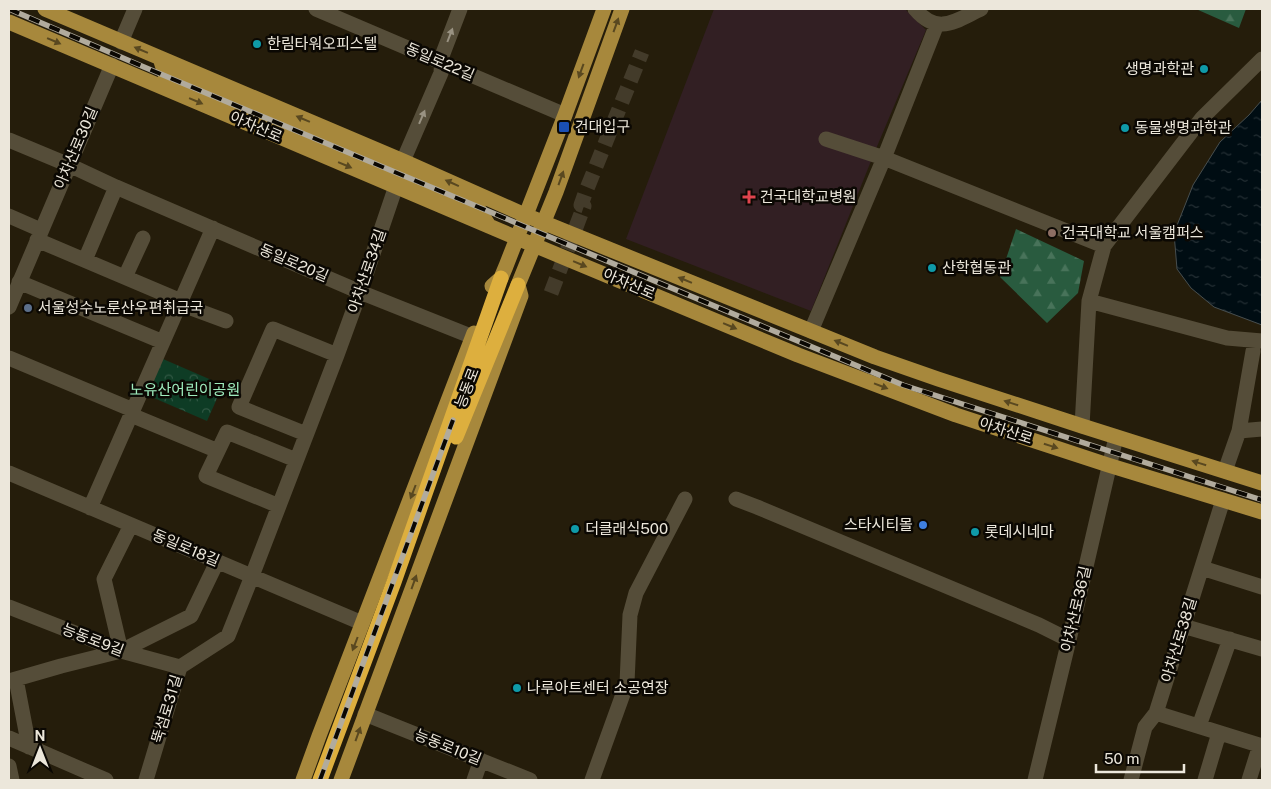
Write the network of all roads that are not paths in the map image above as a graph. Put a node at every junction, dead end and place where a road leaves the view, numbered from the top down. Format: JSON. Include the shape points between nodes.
{"nodes":[{"id":1,"x":44,"y":9,"type":"edge"},
{"id":2,"x":135,"y":9,"type":"edge"},
{"id":3,"x":316,"y":9,"type":"edge"},
{"id":4,"x":460,"y":9,"type":"edge"},
{"id":5,"x":604,"y":9,"type":"edge"},
{"id":6,"x":622,"y":9,"type":"edge"},
{"id":7,"x":915,"y":9,"type":"edge"},
{"id":8,"x":926,"y":9,"type":"edge"},
{"id":9,"x":981,"y":9,"type":"edge"},
{"id":10,"x":9,"y":22,"type":"edge"},
{"id":11,"x":937,"y":24,"type":"junction"},
{"id":12,"x":121,"y":42,"type":"junction"},
{"id":13,"x":160,"y":58,"type":"junction"},
{"id":14,"x":1262,"y":58,"type":"edge"},
{"id":15,"x":441,"y":62,"type":"junction"},
{"id":16,"x":112,"y":66,"type":"junction"},
{"id":17,"x":165,"y":74,"type":"junction"},
{"id":18,"x":151,"y":82,"type":"junction"},
{"id":19,"x":565,"y":115,"type":"junction"},
{"id":20,"x":826,"y":139,"type":"dead end"},
{"id":21,"x":9,"y":140,"type":"edge"},
{"id":22,"x":884,"y":158,"type":"junction"},
{"id":23,"x":403,"y":162,"type":"junction"},
{"id":24,"x":69,"y":165,"type":"junction"},
{"id":25,"x":396,"y":186,"type":"junction"},
{"id":26,"x":116,"y":187,"type":"junction"},
{"id":27,"x":497,"y":203,"type":"junction"},
{"id":28,"x":478,"y":208,"type":"junction"},
{"id":29,"x":525,"y":215,"type":"junction"},
{"id":30,"x":9,"y":216,"type":"edge"},
{"id":31,"x":544,"y":223,"type":"junction"},
{"id":32,"x":489,"y":226,"type":"junction"},
{"id":33,"x":213,"y":228,"type":"junction"},
{"id":34,"x":39,"y":235,"type":"junction"},
{"id":35,"x":143,"y":238,"type":"dead end"},
{"id":36,"x":517,"y":238,"type":"junction"},
{"id":37,"x":535,"y":245,"type":"junction"},
{"id":38,"x":1104,"y":246,"type":"junction"},
{"id":39,"x":85,"y":260,"type":"junction"},
{"id":40,"x":125,"y":277,"type":"junction"},
{"id":41,"x":501,"y":278,"type":"junction"},
{"id":42,"x":19,"y":282,"type":"junction"},
{"id":43,"x":518,"y":285,"type":"junction"},
{"id":44,"x":360,"y":292,"type":"junction"},
{"id":45,"x":1089,"y":301,"type":"junction"},
{"id":46,"x":180,"y":302,"type":"junction"},
{"id":47,"x":9,"y":307,"type":"edge"},
{"id":48,"x":226,"y":321,"type":"dead end"},
{"id":49,"x":811,"y":331,"type":"junction"},
{"id":50,"x":473,"y":337,"type":"junction"},
{"id":51,"x":163,"y":342,"type":"junction"},
{"id":52,"x":1258,"y":346,"type":"edge"},
{"id":53,"x":337,"y":355,"type":"junction"},
{"id":54,"x":9,"y":358,"type":"edge"},
{"id":55,"x":132,"y":413,"type":"junction"},
{"id":56,"x":1082,"y":426,"type":"junction"},
{"id":57,"x":1262,"y":429,"type":"edge"},
{"id":58,"x":1239,"y":431,"type":"junction"},
{"id":59,"x":306,"y":434,"type":"junction"},
{"id":60,"x":1116,"y":437,"type":"junction"},
{"id":61,"x":218,"y":451,"type":"junction"},
{"id":62,"x":296,"y":460,"type":"junction"},
{"id":63,"x":1108,"y":465,"type":"junction"},
{"id":64,"x":438,"y":469,"type":"junction"},
{"id":65,"x":1225,"y":471,"type":"junction"},
{"id":66,"x":9,"y":473,"type":"edge"},
{"id":67,"x":1262,"y":484,"type":"edge"},
{"id":68,"x":685,"y":499,"type":"dead end"},
{"id":69,"x":736,"y":500,"type":"dead end"},
{"id":70,"x":1223,"y":500,"type":"junction"},
{"id":71,"x":279,"y":506,"type":"junction"},
{"id":72,"x":90,"y":508,"type":"junction"},
{"id":73,"x":1262,"y":512,"type":"edge"},
{"id":74,"x":131,"y":525,"type":"junction"},
{"id":75,"x":217,"y":562,"type":"junction"},
{"id":76,"x":1202,"y":568,"type":"junction"},
{"id":77,"x":252,"y":576,"type":"junction"},
{"id":78,"x":1262,"y":587,"type":"edge"},
{"id":79,"x":9,"y":607,"type":"edge"},
{"id":80,"x":362,"y":623,"type":"junction"},
{"id":81,"x":1183,"y":626,"type":"junction"},
{"id":82,"x":1230,"y":639,"type":"junction"},
{"id":83,"x":1069,"y":640,"type":"junction"},
{"id":84,"x":1262,"y":648,"type":"edge"},
{"id":85,"x":121,"y":651,"type":"junction"},
{"id":86,"x":180,"y":667,"type":"junction"},
{"id":87,"x":12,"y":680,"type":"edge"},
{"id":88,"x":1156,"y":713,"type":"junction"},
{"id":89,"x":365,"y":714,"type":"junction"},
{"id":90,"x":1200,"y":726,"type":"junction"},
{"id":91,"x":1219,"y":733,"type":"junction"},
{"id":92,"x":9,"y":738,"type":"edge"},
{"id":93,"x":1261,"y":746,"type":"edge"},
{"id":94,"x":29,"y":747,"type":"junction"},
{"id":95,"x":481,"y":760,"type":"junction"},
{"id":96,"x":9,"y":766,"type":"edge"},
{"id":97,"x":12,"y":780,"type":"edge"},
{"id":98,"x":106,"y":780,"type":"edge"},
{"id":99,"x":146,"y":780,"type":"edge"},
{"id":100,"x":303,"y":780,"type":"edge"},
{"id":101,"x":320,"y":780,"type":"edge"},
{"id":102,"x":327,"y":780,"type":"edge"},
{"id":103,"x":341,"y":780,"type":"edge"},
{"id":104,"x":474,"y":780,"type":"edge"},
{"id":105,"x":530,"y":780,"type":"edge"},
{"id":106,"x":592,"y":780,"type":"edge"},
{"id":107,"x":1035,"y":780,"type":"edge"},
{"id":108,"x":1131,"y":780,"type":"edge"},
{"id":109,"x":1205,"y":780,"type":"edge"},
{"id":110,"x":1249,"y":780,"type":"edge"}],
"edges":[{"from":1,"to":12,"type":"main road","name":"아차산로"},
{"from":2,"to":12,"type":"street"},
{"from":3,"to":15,"type":"street","name":"동일로22길"},
{"from":15,"to":4,"type":"street","one_way":true},
{"from":5,"to":19,"type":"main road","name":"능동로","one_way":true},
{"from":31,"to":6,"type":"main road","name":"능동로","one_way":true},
{"from":7,"to":11,"type":"street"},
{"from":8,"to":11,"type":"street"},
{"from":9,"to":11,"type":"street","via":[[950,23]]},
{"from":10,"to":16,"type":"main road","name":"아차산로","one_way":true},
{"from":11,"to":22,"type":"street"},
{"from":13,"to":12,"type":"main road","name":"아차산로","one_way":true},
{"from":13,"to":17,"type":"main road"},
{"from":23,"to":13,"type":"main road","name":"아차산로","one_way":true},
{"from":14,"to":38,"type":"street","via":[[1202,118]]},
{"from":15,"to":19,"type":"street","name":"동일로22길"},
{"from":23,"to":15,"type":"street","one_way":true,"via":[[441,72]]},
{"from":16,"to":18,"type":"main road","name":"아차산로"},
{"from":16,"to":24,"type":"street","name":"아차산로30길"},
{"from":17,"to":18,"type":"main road"},
{"from":17,"to":28,"type":"main road"},
{"from":18,"to":25,"type":"main road","name":"아차산로","one_way":true},
{"from":19,"to":29,"type":"main road","name":"능동로"},
{"from":20,"to":22,"type":"street"},
{"from":21,"to":24,"type":"street","name":"동일로20길"},
{"from":22,"to":38,"type":"street"},
{"from":22,"to":49,"type":"street"},
{"from":27,"to":23,"type":"main road","name":"아차산로","one_way":true},
{"from":24,"to":26,"type":"street","name":"동일로20길"},
{"from":24,"to":34,"type":"street","name":"아차산로30길"},
{"from":25,"to":32,"type":"main road","name":"아차산로"},
{"from":25,"to":44,"type":"street","name":"아차산로34길"},
{"from":26,"to":33,"type":"street","name":"동일로20길"},
{"from":26,"to":39,"type":"street"},
{"from":27,"to":28,"type":"main road"},
{"from":27,"to":29,"type":"main road","name":"아차산로"},
{"from":28,"to":32,"type":"main road"},
{"from":29,"to":31,"type":"main road","name":"아차산로"},
{"from":29,"to":36,"type":"main road","name":"능동로"},
{"from":30,"to":34,"type":"street"},
{"from":31,"to":37,"type":"main road","name":"능동로"},
{"from":49,"to":31,"type":"main road","name":"아차산로","one_way":true},
{"from":32,"to":36,"type":"main road","name":"아차산로"},
{"from":33,"to":44,"type":"street","name":"동일로20길"},
{"from":33,"to":46,"type":"street"},
{"from":34,"to":39,"type":"street"},
{"from":34,"to":42,"type":"street","name":"아차산로30길"},
{"from":35,"to":40,"type":"street"},
{"from":36,"to":37,"type":"main road","name":"아차산로"},
{"from":36,"to":41,"type":"main road","name":"능동로"},
{"from":37,"to":43,"type":"main road","name":"능동로"},
{"from":37,"to":63,"type":"main road","name":"아차산로","one_way":true,"via":[[808,358],[956,415]]},
{"from":38,"to":45,"type":"street"},
{"from":39,"to":40,"type":"street"},
{"from":40,"to":46,"type":"street"},
{"from":41,"to":50,"type":"main road","name":"능동로","via":[[491,288]]},
{"from":41,"to":64,"type":"highway","name":"능동로"},
{"from":42,"to":47,"type":"street","name":"아차산로30길"},
{"from":42,"to":51,"type":"street"},
{"from":43,"to":64,"type":"highway"},
{"from":89,"to":43,"type":"main road","name":"능동로","one_way":true,"via":[[521,296]]},
{"from":44,"to":50,"type":"street","name":"동일로20길"},
{"from":44,"to":53,"type":"street","name":"아차산로34길"},
{"from":45,"to":52,"type":"street"},
{"from":45,"to":56,"type":"street"},
{"from":46,"to":48,"type":"street"},
{"from":46,"to":51,"type":"street"},
{"from":56,"to":49,"type":"main road","name":"아차산로","one_way":true,"via":[[938,379]]},
{"from":50,"to":80,"type":"main road","name":"능동로","one_way":true},
{"from":51,"to":55,"type":"street"},
{"from":52,"to":58,"type":"street"},
{"from":53,"to":59,"type":"street","name":"아차산로34길"},
{"from":53,"to":59,"type":"street","via":[[273,329],[239,407]]},
{"from":54,"to":55,"type":"street"},
{"from":55,"to":61,"type":"street"},
{"from":55,"to":72,"type":"street"},
{"from":56,"to":60,"type":"main road","name":"아차산로"},
{"from":57,"to":58,"type":"street"},
{"from":58,"to":65,"type":"street"},
{"from":59,"to":62,"type":"street","name":"아차산로34길"},
{"from":60,"to":63,"type":"street","name":"아차산로36길"},
{"from":65,"to":60,"type":"main road","name":"아차산로","one_way":true},
{"from":61,"to":62,"type":"street","via":[[227,432]]},
{"from":61,"to":71,"type":"street","via":[[206,476]]},
{"from":62,"to":71,"type":"street","name":"아차산로34길"},
{"from":63,"to":70,"type":"main road","name":"아차산로"},
{"from":63,"to":83,"type":"street","name":"아차산로36길"},
{"from":64,"to":101,"type":"highway"},
{"from":64,"to":102,"type":"highway"},
{"from":65,"to":67,"type":"main road","name":"아차산로"},
{"from":66,"to":72,"type":"street","name":"동일로18길"},
{"from":68,"to":106,"type":"street","via":[[634,598],[630,615],[627,683]]},
{"from":69,"to":83,"type":"street"},
{"from":70,"to":73,"type":"main road","name":"아차산로"},
{"from":70,"to":76,"type":"street","name":"아차산로38길"},
{"from":71,"to":77,"type":"street","name":"아차산로34길"},
{"from":72,"to":74,"type":"street","name":"동일로18길"},
{"from":74,"to":75,"type":"street","name":"동일로18길"},
{"from":74,"to":85,"type":"street","via":[[104,579]]},
{"from":75,"to":77,"type":"street","name":"동일로18길"},
{"from":75,"to":85,"type":"street","via":[[191,616]]},
{"from":76,"to":78,"type":"street"},
{"from":76,"to":81,"type":"street","name":"아차산로38길"},
{"from":77,"to":80,"type":"street","name":"동일로18길"},
{"from":77,"to":86,"type":"street","name":"뚝섬로31길","via":[[228,636]]},
{"from":79,"to":85,"type":"street","name":"능동로9길"},
{"from":80,"to":100,"type":"main road","name":"능동로","one_way":true},
{"from":81,"to":82,"type":"street"},
{"from":81,"to":88,"type":"street","name":"아차산로38길"},
{"from":82,"to":84,"type":"street"},
{"from":82,"to":90,"type":"street"},
{"from":83,"to":107,"type":"street","name":"아차산로36길"},
{"from":85,"to":86,"type":"street","name":"능동로9길"},
{"from":85,"to":87,"type":"street"},
{"from":86,"to":99,"type":"street","name":"뚝섬로31길"},
{"from":87,"to":94,"type":"street"},
{"from":88,"to":90,"type":"street"},
{"from":88,"to":108,"type":"street","name":"아차산로38길","via":[[1145,727]]},
{"from":89,"to":95,"type":"street","name":"능동로10길"},
{"from":103,"to":89,"type":"main road","name":"능동로","one_way":true},
{"from":90,"to":91,"type":"street"},
{"from":91,"to":93,"type":"street"},
{"from":91,"to":109,"type":"street"},
{"from":92,"to":94,"type":"street"},
{"from":93,"to":110,"type":"street"},
{"from":94,"to":98,"type":"street"},
{"from":95,"to":104,"type":"street"},
{"from":95,"to":105,"type":"street","name":"능동로10길"},
{"from":96,"to":97,"type":"street"}]}
